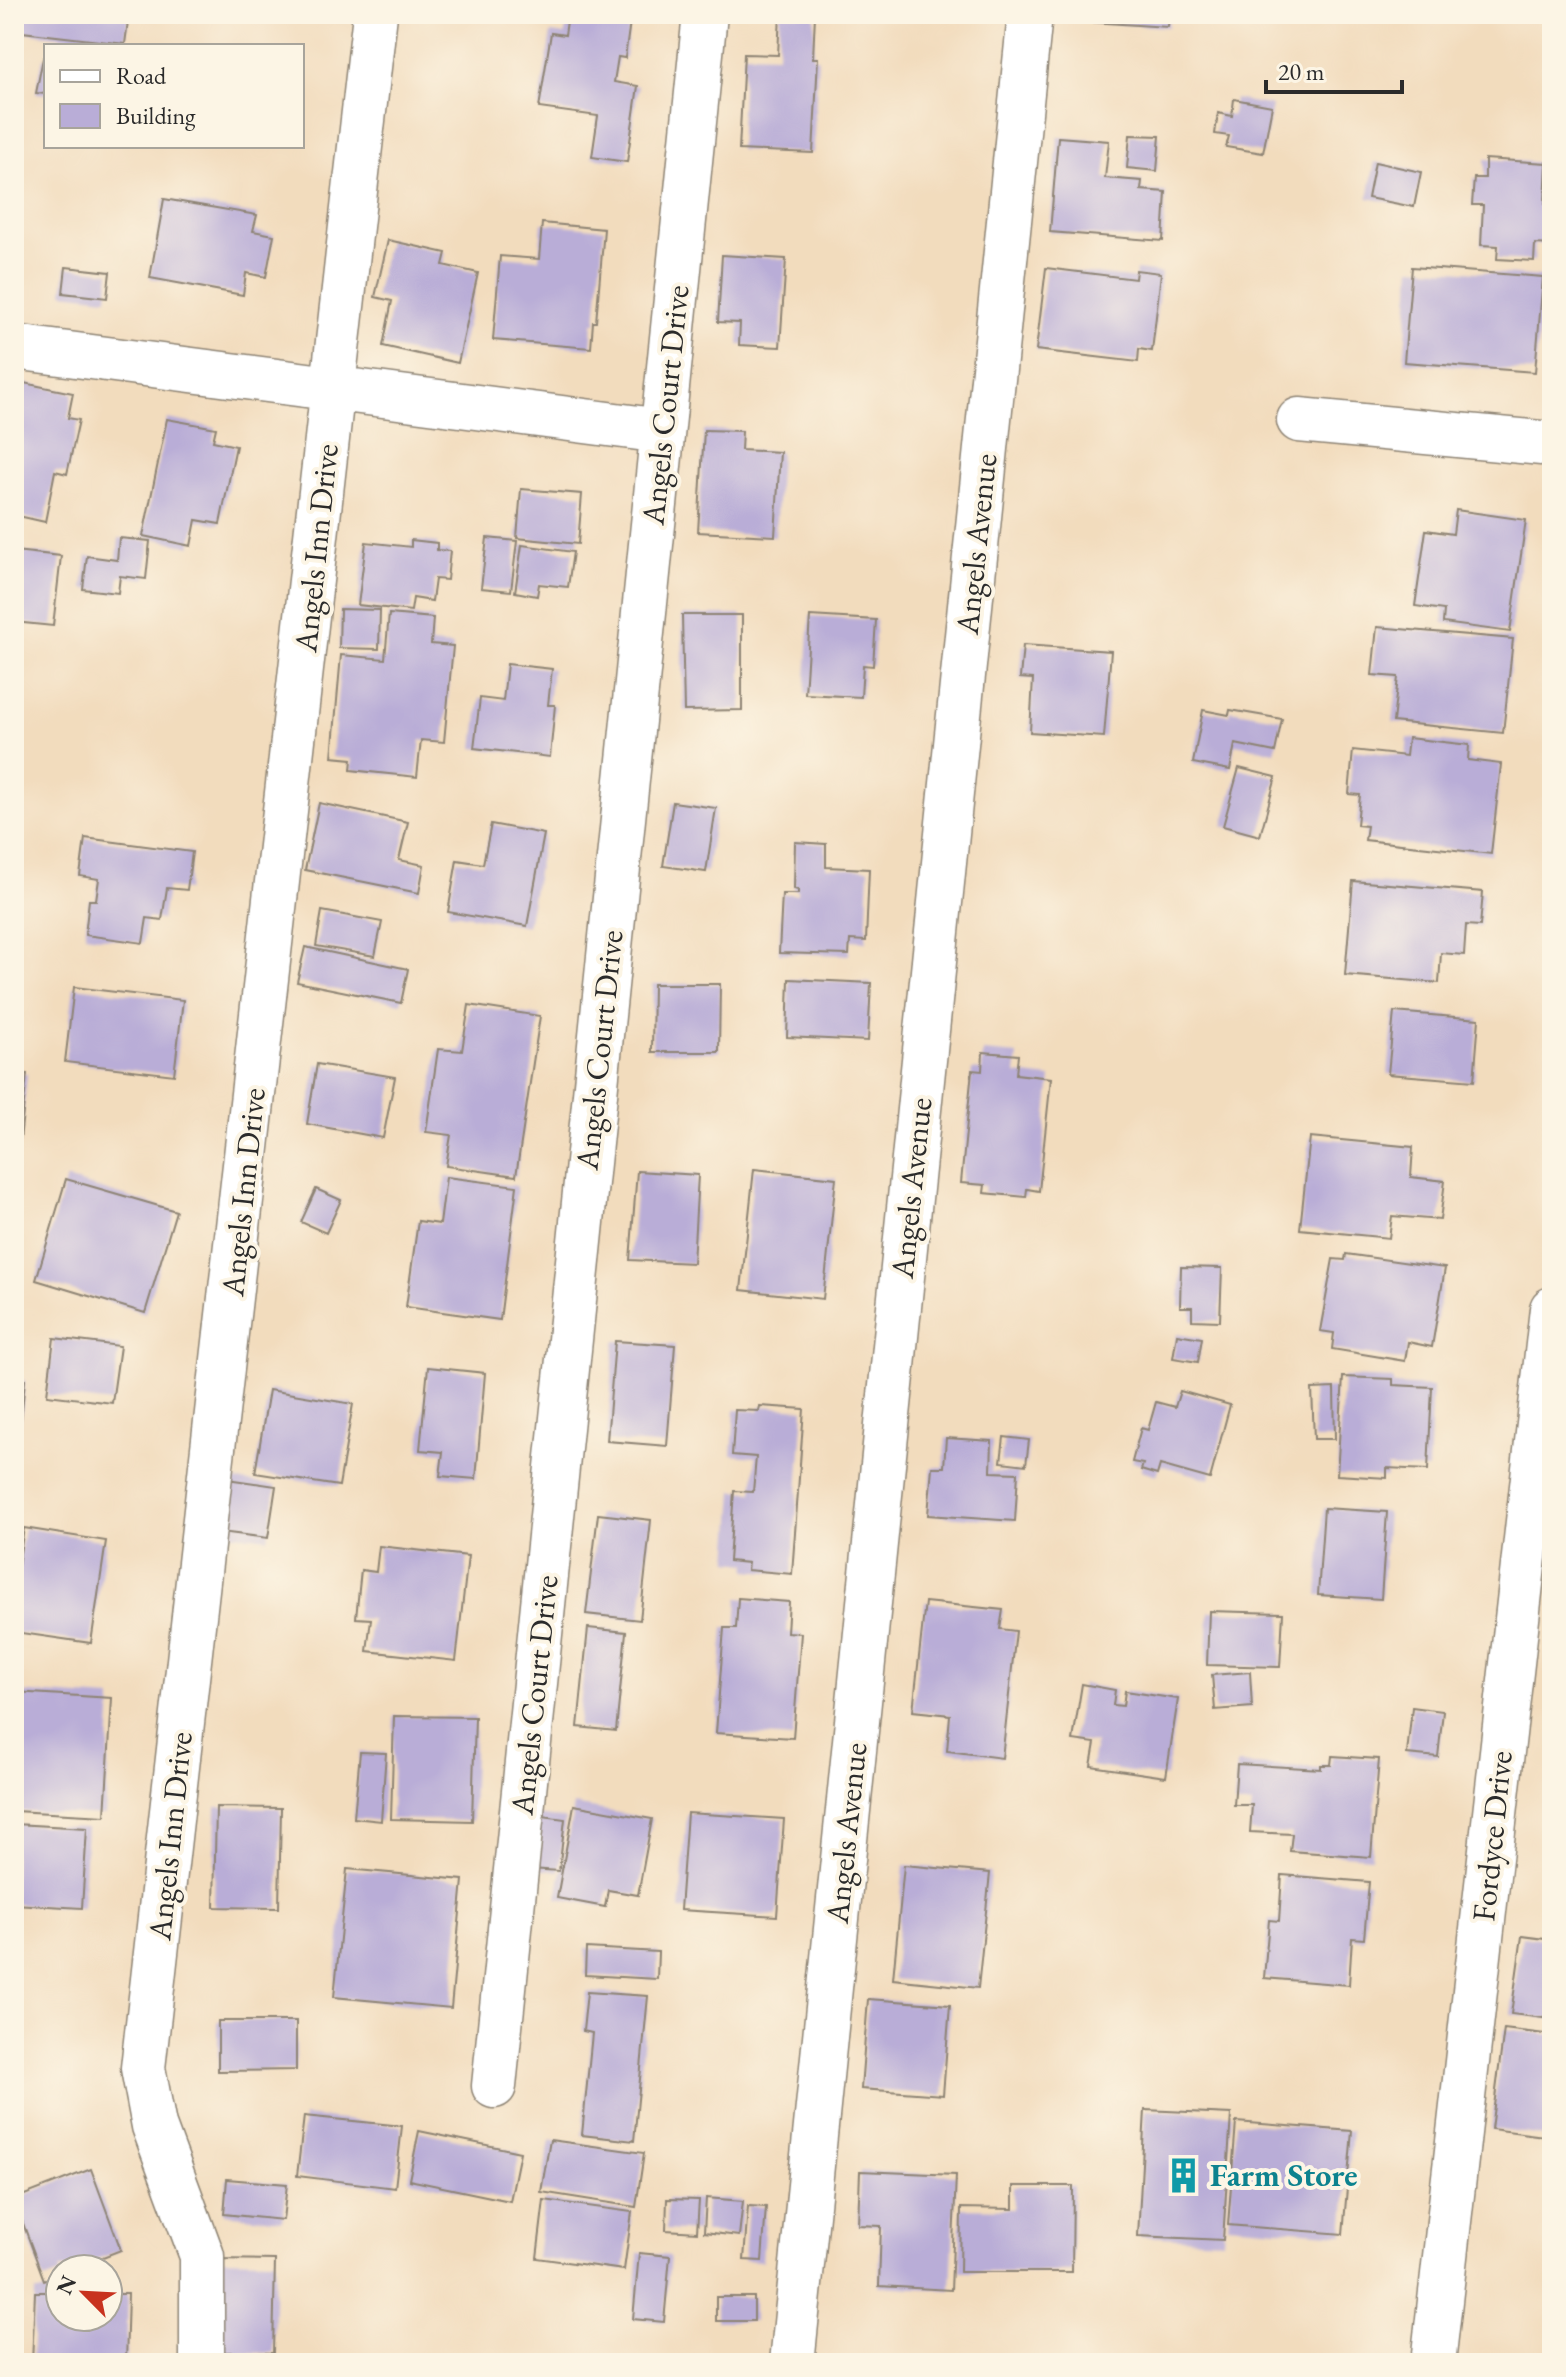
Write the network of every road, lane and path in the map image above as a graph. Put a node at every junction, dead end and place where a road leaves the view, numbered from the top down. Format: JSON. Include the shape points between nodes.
{"nodes":[{"id":1,"x":375,"y":14,"type":"edge"},
{"id":2,"x":705,"y":14,"type":"edge"},
{"id":3,"x":1030,"y":14,"type":"edge"},
{"id":4,"x":14,"y":347,"type":"edge"},
{"id":5,"x":334,"y":390,"type":"junction"},
{"id":6,"x":1299,"y":420,"type":"dead end"},
{"id":7,"x":662,"y":431,"type":"junction"},
{"id":8,"x":1552,"y":444,"type":"edge"},
{"id":9,"x":1552,"y":1309,"type":"edge"},
{"id":10,"x":494,"y":2086,"type":"dead end"},
{"id":11,"x":202,"y":2363,"type":"edge"},
{"id":12,"x":792,"y":2363,"type":"edge"},
{"id":13,"x":1433,"y":2363,"type":"edge"}],
"edges":[{"from":1,"to":5,"type":"street","name":"Angels Inn Drive"},
{"from":2,"to":7,"type":"street","name":"Angels Court Drive"},
{"from":3,"to":12,"type":"street","name":"Angels Avenue"},
{"from":4,"to":5,"type":"street"},
{"from":5,"to":7,"type":"street"},
{"from":5,"to":11,"type":"street","name":"Angels Inn Drive","via":[[143,2068],[154,2126],[202,2256]]},
{"from":6,"to":8,"type":"street"},
{"from":7,"to":10,"type":"street","name":"Angels Court Drive"},
{"from":9,"to":13,"type":"street","name":"Fordyce Drive"}]}
